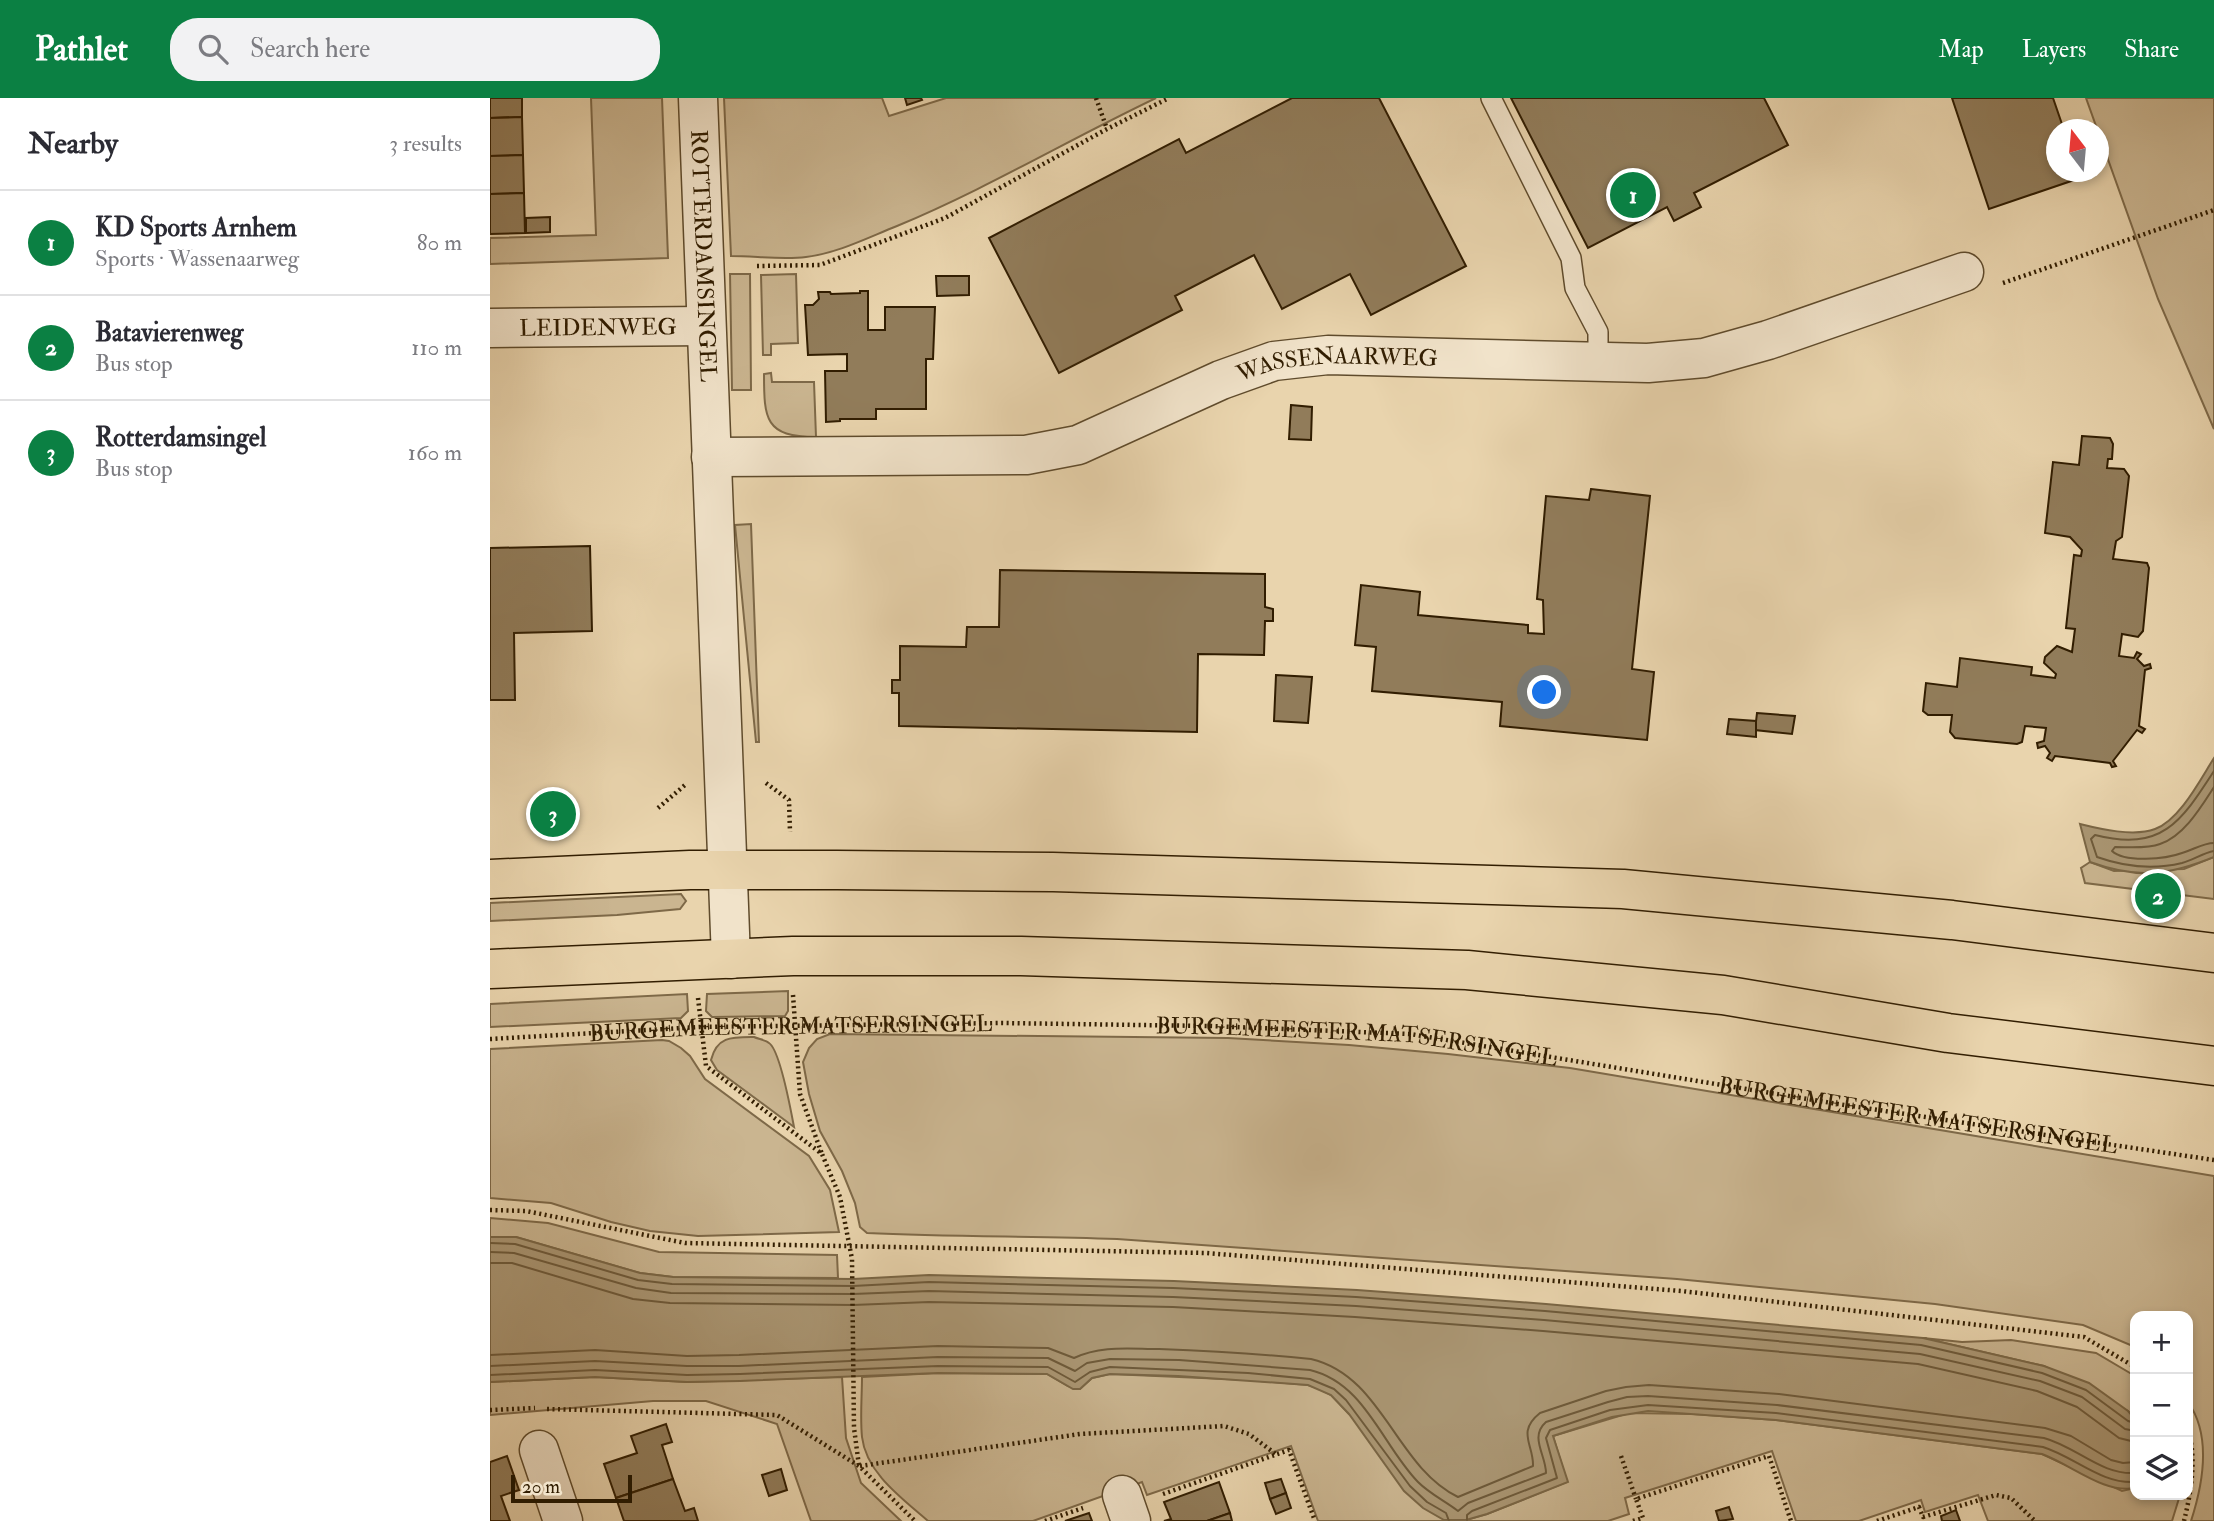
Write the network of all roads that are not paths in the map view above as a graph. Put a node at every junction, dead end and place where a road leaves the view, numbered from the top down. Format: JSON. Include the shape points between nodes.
{"nodes":[{"id":1,"x":698,"y":98,"type":"edge"},
{"id":2,"x":1491,"y":98,"type":"edge"},
{"id":3,"x":1964,"y":272,"type":"road end"},
{"id":4,"x":705,"y":326,"type":"junction"},
{"id":5,"x":490,"y":328,"type":"edge"},
{"id":6,"x":1598,"y":362,"type":"junction"},
{"id":7,"x":711,"y":457,"type":"junction"},
{"id":8,"x":728,"y":870,"type":"junction"},
{"id":9,"x":490,"y":879,"type":"edge"},
{"id":10,"x":2214,"y":953,"type":"edge"},
{"id":11,"x":732,"y":958,"type":"junction"},
{"id":12,"x":490,"y":970,"type":"edge"},
{"id":13,"x":2214,"y":1066,"type":"edge"},
{"id":14,"x":539,"y":1450,"type":"dead end"},
{"id":15,"x":563,"y":1521,"type":"edge"}],
"edges":[{"from":1,"to":4,"type":"street","name":"ROTTERDAMSINGEL"},
{"from":2,"to":6,"type":"lane","via":[[1571,258],[1575,289],[1598,332]]},
{"from":3,"to":6,"type":"street","name":"WASSENAARWEG","via":[[1732,352],[1675,362]]},
{"from":4,"to":5,"type":"street","name":"LEIDENWEG"},
{"from":4,"to":7,"type":"street","name":"ROTTERDAMSINGEL"},
{"from":6,"to":7,"type":"street","name":"WASSENAARWEG","via":[[1328,355],[1288,359],[1221,380],[1077,444],[1026,454]]},
{"from":7,"to":8,"type":"street","name":"ROTTERDAMSINGEL"},
{"from":8,"to":9,"type":"main road"},
{"from":8,"to":10,"type":"main road","via":[[1053,872],[1623,889],[1952,920]]},
{"from":8,"to":11,"type":"street","name":"ROTTERDAMSINGEL"},
{"from":11,"to":12,"type":"main road"},
{"from":11,"to":13,"type":"main road","via":[[1021,956],[1467,970],[1723,995],[1948,1033]]},
{"from":14,"to":15,"type":"street"}]}
